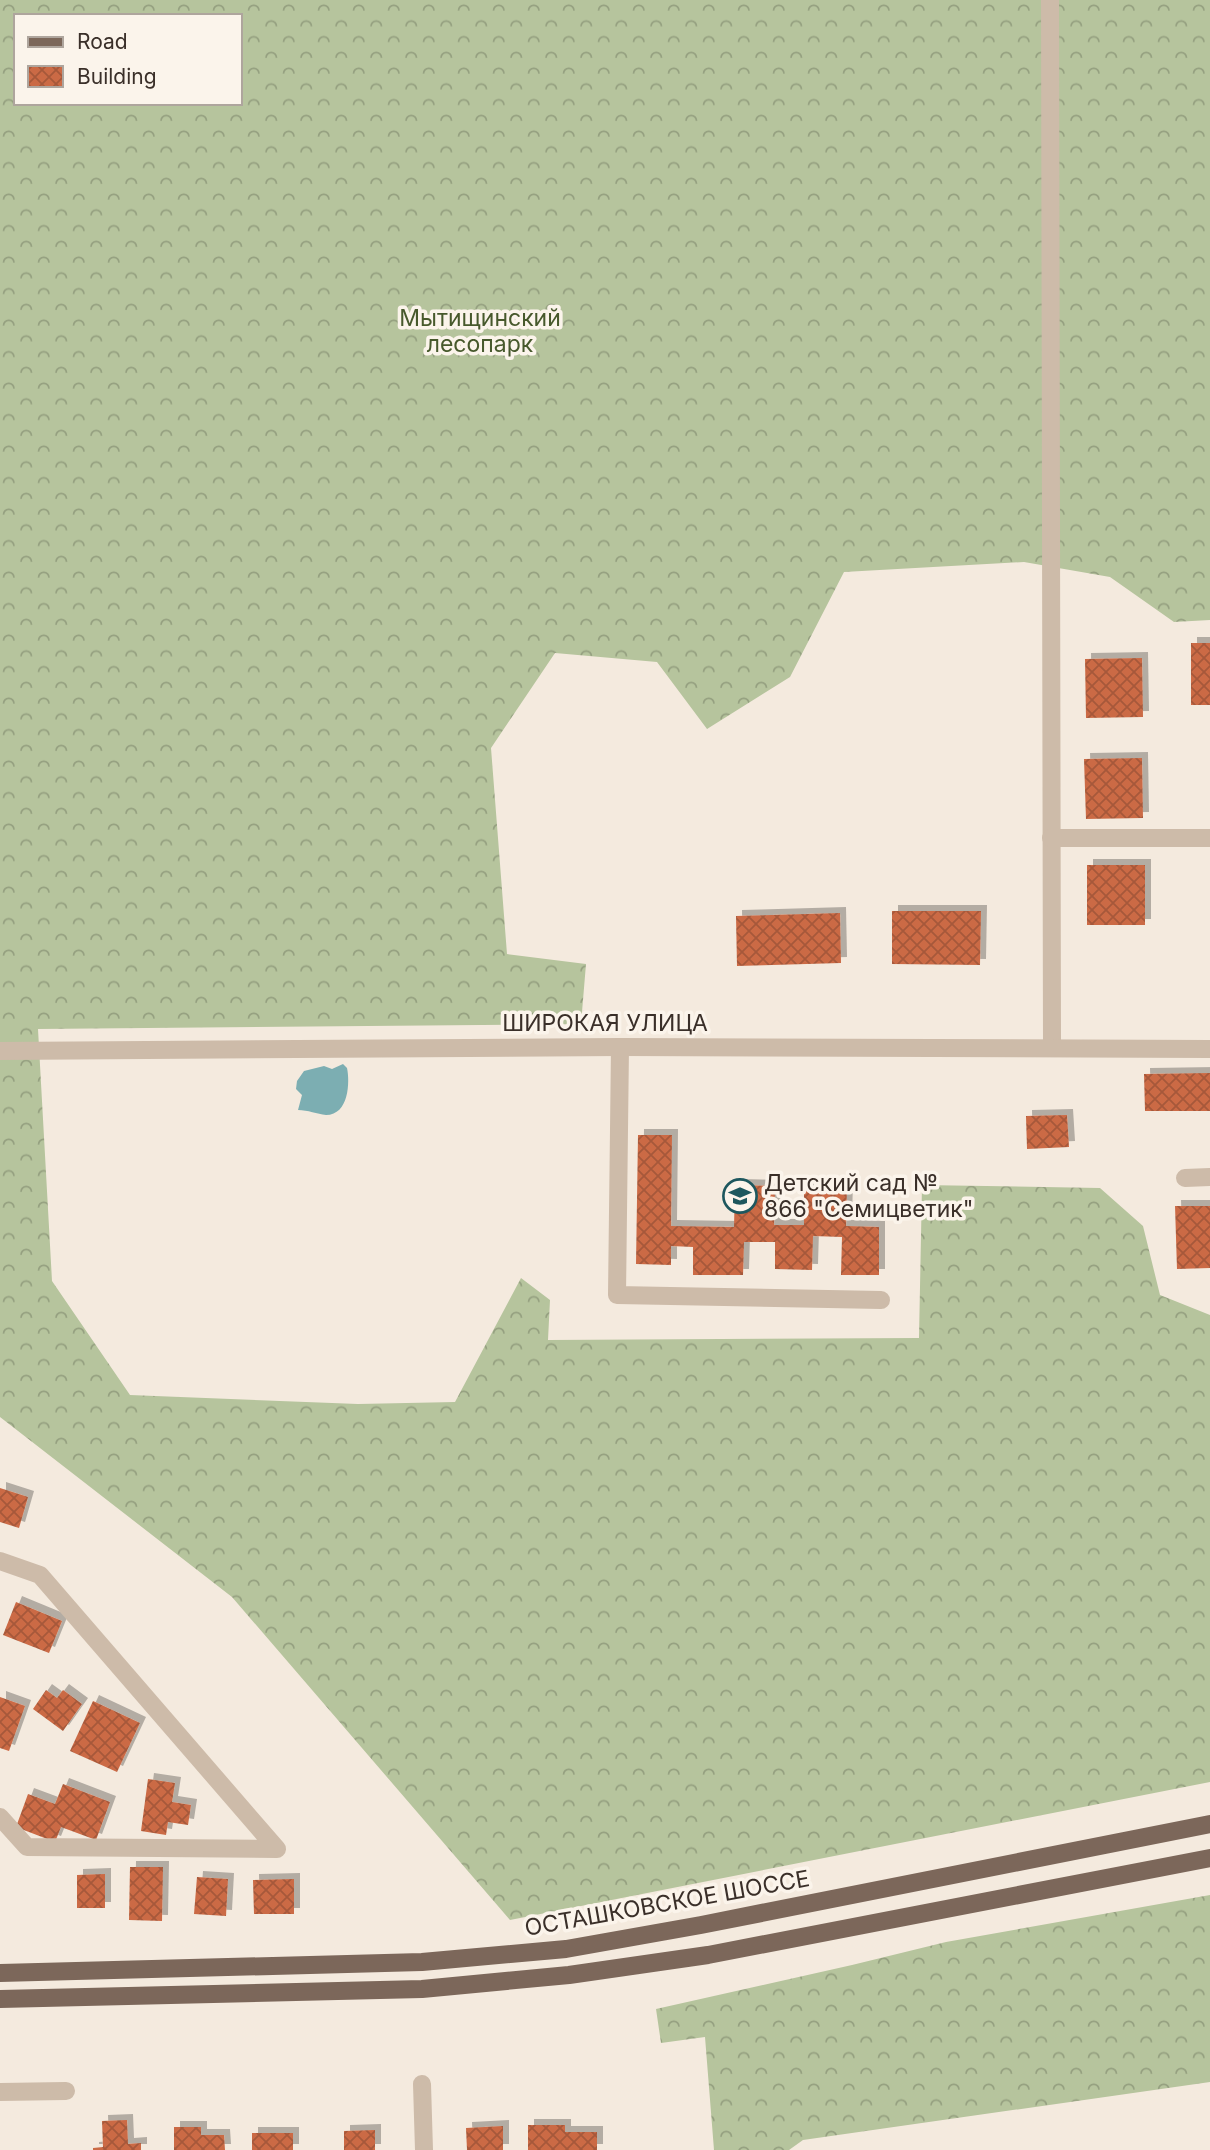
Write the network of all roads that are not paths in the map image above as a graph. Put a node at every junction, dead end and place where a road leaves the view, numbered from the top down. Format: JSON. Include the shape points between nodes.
{"nodes":[{"id":1,"x":1050,"y":0,"type":"edge"},
{"id":2,"x":1051,"y":838,"type":"junction"},
{"id":3,"x":1210,"y":838,"type":"edge"},
{"id":4,"x":620,"y":1047,"type":"junction"},
{"id":5,"x":1052,"y":1047,"type":"junction"},
{"id":6,"x":1210,"y":1049,"type":"edge"},
{"id":7,"x":0,"y":1051,"type":"edge"},
{"id":8,"x":1210,"y":1177,"type":"edge"},
{"id":9,"x":1185,"y":1178,"type":"dead end"},
{"id":10,"x":881,"y":1300,"type":"dead end"},
{"id":11,"x":0,"y":1561,"type":"edge"},
{"id":12,"x":0,"y":1817,"type":"edge"},
{"id":13,"x":1210,"y":1824,"type":"edge"},
{"id":14,"x":1210,"y":1858,"type":"edge"},
{"id":15,"x":0,"y":1973,"type":"edge"},
{"id":16,"x":0,"y":1999,"type":"edge"},
{"id":17,"x":422,"y":2084,"type":"dead end"},
{"id":18,"x":66,"y":2091,"type":"dead end"},
{"id":19,"x":0,"y":2092,"type":"edge"},
{"id":20,"x":424,"y":2150,"type":"edge"}],
"edges":[{"from":1,"to":2,"type":"street"},
{"from":2,"to":3,"type":"street"},
{"from":2,"to":5,"type":"street"},
{"from":4,"to":5,"type":"street","name":"ШИРОКАЯ УЛИЦА"},
{"from":4,"to":7,"type":"street","name":"ШИРОКАЯ УЛИЦА"},
{"from":4,"to":10,"type":"street","via":[[617,1295]]},
{"from":5,"to":6,"type":"street","name":"ШИРОКАЯ УЛИЦА"},
{"from":8,"to":9,"type":"street"},
{"from":11,"to":12,"type":"street","via":[[40,1575],[277,1849],[27,1847]]},
{"from":13,"to":15,"type":"main road","name":"ОСТАШКОВСКОЕ ШОССЕ","via":[[566,1949],[422,1962]]},
{"from":14,"to":16,"type":"main road","via":[[708,1955],[569,1975],[422,1989]]},
{"from":17,"to":20,"type":"street"},
{"from":18,"to":19,"type":"street"}]}
